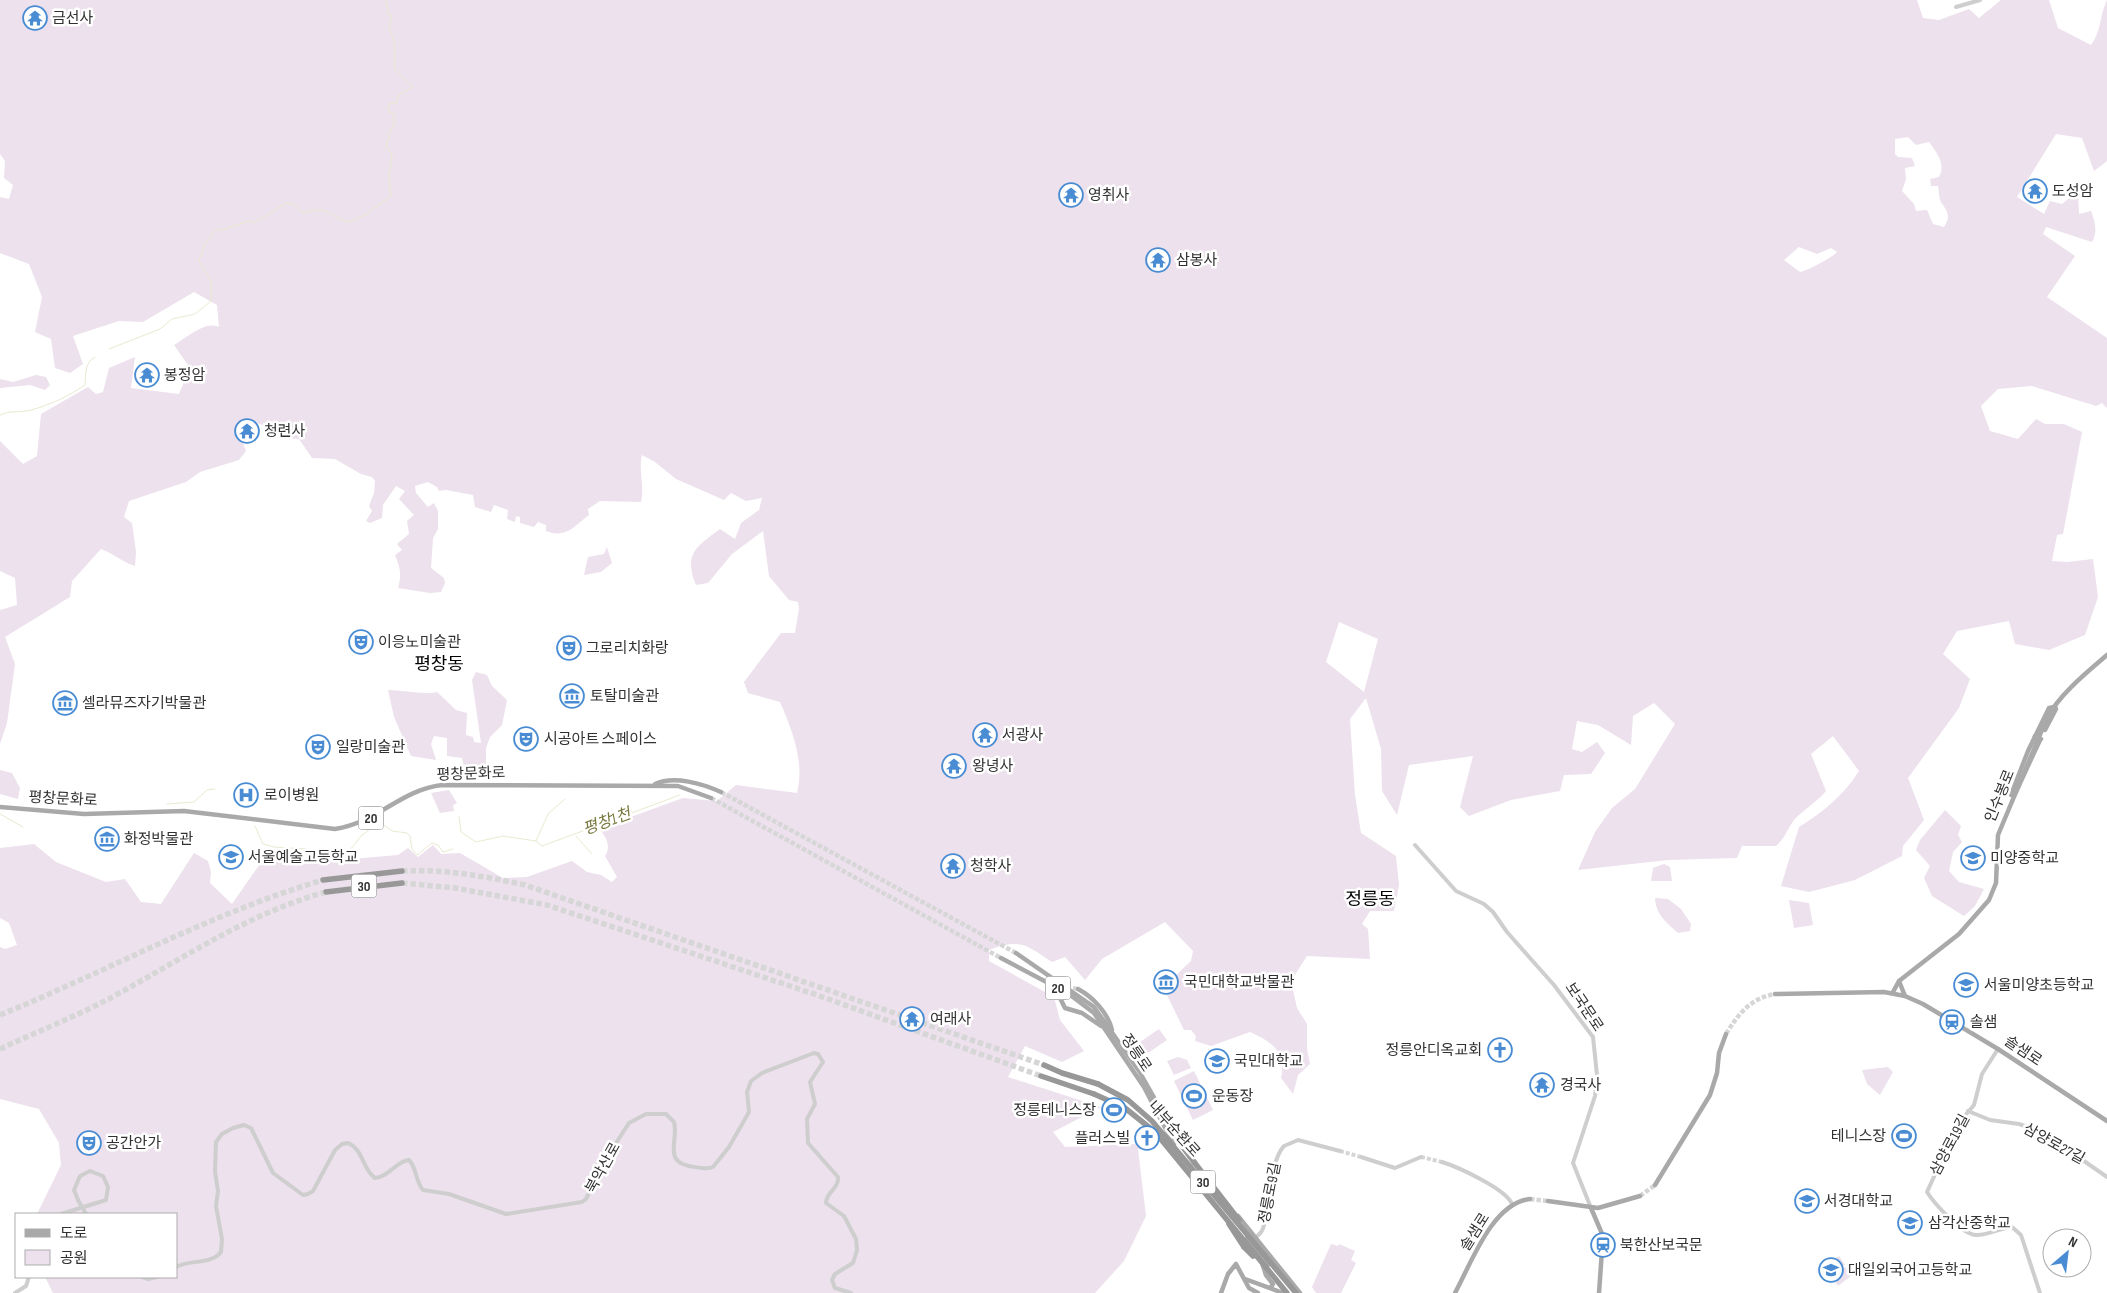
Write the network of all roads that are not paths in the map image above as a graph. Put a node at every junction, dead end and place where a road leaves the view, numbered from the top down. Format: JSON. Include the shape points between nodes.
{"nodes":[{"id":1,"x":1980,"y":0,"type":"edge"},
{"id":2,"x":1956,"y":7,"type":"dead end"},
{"id":3,"x":2107,"y":655,"type":"edge"},
{"id":4,"x":2055,"y":706,"type":"junction"},
{"id":5,"x":2035,"y":736,"type":"junction"},
{"id":6,"x":2041,"y":739,"type":"junction"},
{"id":7,"x":654,"y":785,"type":"junction"},
{"id":8,"x":721,"y":792,"type":"tunnel mouth"},
{"id":9,"x":711,"y":798,"type":"tunnel mouth"},
{"id":10,"x":2010,"y":801,"type":"junction"},
{"id":11,"x":0,"y":807,"type":"edge"},
{"id":12,"x":1415,"y":845,"type":"dead end"},
{"id":13,"x":402,"y":870,"type":"tunnel mouth"},
{"id":14,"x":324,"y":880,"type":"tunnel mouth"},
{"id":15,"x":402,"y":883,"type":"tunnel mouth"},
{"id":16,"x":326,"y":892,"type":"tunnel mouth"},
{"id":17,"x":1016,"y":953,"type":"tunnel mouth"},
{"id":18,"x":1001,"y":958,"type":"tunnel mouth"},
{"id":19,"x":1900,"y":981,"type":"junction"},
{"id":20,"x":1078,"y":989,"type":"dead end"},
{"id":21,"x":1884,"y":992,"type":"junction"},
{"id":22,"x":1893,"y":992,"type":"junction"},
{"id":23,"x":1775,"y":994,"type":"tunnel mouth"},
{"id":24,"x":1905,"y":996,"type":"junction"},
{"id":25,"x":1060,"y":998,"type":"dead end"},
{"id":26,"x":1106,"y":1030,"type":"junction"},
{"id":27,"x":1112,"y":1031,"type":"junction"},
{"id":28,"x":1726,"y":1034,"type":"tunnel mouth"},
{"id":29,"x":1115,"y":1044,"type":"junction"},
{"id":30,"x":1998,"y":1049,"type":"junction"},
{"id":31,"x":1133,"y":1061,"type":"junction"},
{"id":32,"x":1044,"y":1065,"type":"tunnel mouth"},
{"id":33,"x":1041,"y":1076,"type":"tunnel mouth"},
{"id":34,"x":1968,"y":1111,"type":"junction"},
{"id":35,"x":2107,"y":1121,"type":"edge"},
{"id":36,"x":1177,"y":1139,"type":"junction"},
{"id":37,"x":1340,"y":1151,"type":"tunnel mouth"},
{"id":38,"x":1361,"y":1157,"type":"tunnel mouth"},
{"id":39,"x":1421,"y":1157,"type":"tunnel mouth"},
{"id":40,"x":1442,"y":1162,"type":"tunnel mouth"},
{"id":41,"x":1200,"y":1177,"type":"junction"},
{"id":42,"x":2107,"y":1177,"type":"edge"},
{"id":43,"x":1655,"y":1185,"type":"tunnel mouth"},
{"id":44,"x":1215,"y":1186,"type":"junction"},
{"id":45,"x":1640,"y":1196,"type":"tunnel mouth"},
{"id":46,"x":1224,"y":1197,"type":"junction"},
{"id":47,"x":1530,"y":1200,"type":"tunnel mouth"},
{"id":48,"x":1548,"y":1201,"type":"tunnel mouth"},
{"id":49,"x":1512,"y":1204,"type":"junction"},
{"id":50,"x":82,"y":1207,"type":"edge"},
{"id":51,"x":82,"y":1207,"type":"edge"},
{"id":52,"x":82,"y":1207,"type":"edge"},
{"id":53,"x":1591,"y":1208,"type":"junction"},
{"id":54,"x":64,"y":1213,"type":"edge"},
{"id":55,"x":1252,"y":1238,"type":"junction"},
{"id":56,"x":1257,"y":1252,"type":"junction"},
{"id":57,"x":178,"y":1266,"type":"edge"},
{"id":58,"x":1268,"y":1269,"type":"junction"},
{"id":59,"x":29,"y":1278,"type":"edge"},
{"id":60,"x":1248,"y":1283,"type":"junction"},
{"id":61,"x":1272,"y":1285,"type":"junction"},
{"id":62,"x":15,"y":1293,"type":"edge"},
{"id":63,"x":851,"y":1293,"type":"edge"},
{"id":64,"x":1220,"y":1293,"type":"edge"},
{"id":65,"x":1258,"y":1293,"type":"edge"},
{"id":66,"x":1286,"y":1293,"type":"edge"},
{"id":67,"x":1298,"y":1293,"type":"edge"},
{"id":68,"x":1454,"y":1293,"type":"edge"},
{"id":69,"x":1599,"y":1293,"type":"edge"},
{"id":70,"x":2040,"y":1293,"type":"edge"}],
"edges":[{"from":1,"to":2,"type":"street"},
{"from":3,"to":4,"type":"main road","name":"인수봉로"},
{"from":4,"to":5,"type":"main road","via":[[2049,708]]},
{"from":4,"to":6,"type":"main road"},
{"from":4,"to":10,"type":"main road","name":"인수봉로"},
{"from":5,"to":6,"type":"main road","bridge":true},
{"from":5,"to":10,"type":"main road","via":[[2013,786]]},
{"from":6,"to":10,"type":"main road","via":[[2018,792]]},
{"from":7,"to":8,"type":"main road","name":"평창문화로","number":"20","via":[[686,782]]},
{"from":7,"to":9,"type":"main road","name":"평창문화로","number":"20","via":[[678,786]]},
{"from":7,"to":11,"type":"main road","name":"평창문화로","number":"20","via":[[434,786],[412,793],[358,824],[335,829],[184,812],[84,814]]},
{"from":10,"to":19,"type":"main road","name":"인수봉로","via":[[1998,835],[1996,883],[1989,900],[1959,934]]},
{"from":12,"to":53,"type":"street","name":"보국문로","via":[[1456,891],[1494,912],[1593,1037],[1597,1075],[1595,1096],[1573,1163]]},
{"from":13,"to":14,"type":"highway","number":"30"},
{"from":15,"to":16,"type":"highway","number":"30"},
{"from":17,"to":27,"type":"main road","name":"정릉로","number":"20","via":[[1088,1001]]},
{"from":18,"to":26,"type":"main road","name":"정릉로","number":"20","via":[[1079,1000]]},
{"from":19,"to":21,"type":"main road"},
{"from":19,"to":22,"type":"main road","name":"인수봉로"},
{"from":19,"to":24,"type":"main road"},
{"from":20,"to":27,"type":"main road","via":[[1098,1004]]},
{"from":21,"to":22,"type":"main road","name":"솔샘로"},
{"from":21,"to":23,"type":"main road","name":"솔샘로"},
{"from":22,"to":24,"type":"main road","name":"솔샘로"},
{"from":24,"to":30,"type":"main road","name":"솔샘로"},
{"from":25,"to":26,"type":"main road","via":[[1065,1008],[1082,1013]]},
{"from":26,"to":29,"type":"main road","name":"정릉로","number":"20"},
{"from":27,"to":31,"type":"main road","name":"정릉로","number":"20"},
{"from":28,"to":43,"type":"main road","via":[[1710,1095]]},
{"from":29,"to":31,"type":"main road"},
{"from":29,"to":41,"type":"main road","name":"정릉로","number":"20","via":[[1144,1087],[1182,1157]]},
{"from":30,"to":34,"type":"street","name":"삼양로19길","via":[[1984,1070],[1974,1105]]},
{"from":30,"to":35,"type":"main road","name":"솔샘로"},
{"from":31,"to":36,"type":"main road","name":"정릉로","number":"20"},
{"from":32,"to":55,"type":"highway","name":"내부순환로","number":"30","bridge":true,"via":[[1098,1084],[1128,1100],[1152,1121]]},
{"from":33,"to":58,"type":"highway","name":"내부순환로","number":"30","bridge":true,"via":[[1094,1094],[1132,1112],[1154,1132]]},
{"from":34,"to":42,"type":"street","name":"삼양로27길","via":[[1990,1120],[2032,1128]]},
{"from":34,"to":70,"type":"street","name":"삼양로19길","via":[[1953,1134],[1927,1192],[1934,1203],[1963,1229],[1976,1236],[2012,1227],[2021,1235]]},
{"from":36,"to":41,"type":"main road","name":"정릉로","number":"20"},
{"from":36,"to":44,"type":"main road","name":"정릉로"},
{"from":36,"to":55,"type":"highway","bridge":true},
{"from":37,"to":55,"type":"street","name":"정릉로9길","via":[[1305,1141],[1293,1141],[1284,1146],[1275,1163],[1265,1207],[1266,1222]]},
{"from":38,"to":39,"type":"street","via":[[1395,1168]]},
{"from":40,"to":49,"type":"street","via":[[1473,1174],[1508,1197]]},
{"from":41,"to":44,"type":"main road","name":"정릉로","number":"20"},
{"from":41,"to":46,"type":"main road","name":"정릉로"},
{"from":41,"to":55,"type":"street"},
{"from":41,"to":56,"type":"main road","name":"정릉로","number":"20"},
{"from":41,"to":58,"type":"highway","bridge":true,"via":[[1237,1239]]},
{"from":44,"to":46,"type":"main road","name":"정릉로","number":"20"},
{"from":45,"to":53,"type":"main road"},
{"from":46,"to":55,"type":"main road","name":"정릉로","number":"20"},
{"from":47,"to":49,"type":"main road"},
{"from":48,"to":53,"type":"main road"},
{"from":49,"to":68,"type":"main road","name":"솔샘로","via":[[1483,1239]]},
{"from":50,"to":54,"type":"street","bridge":true},
{"from":51,"to":52,"type":"street","bridge":true,"via":[[106,1200],[108,1187],[103,1176],[90,1171],[80,1176],[74,1190]]},
{"from":53,"to":69,"type":"main road","name":"보국문로","via":[[1603,1236]]},
{"from":55,"to":56,"type":"street"},
{"from":55,"to":67,"type":"highway","name":"내부순환로","number":"30","bridge":true},
{"from":56,"to":61,"type":"main road"},
{"from":56,"to":66,"type":"main road","via":[[1269,1275]]},
{"from":57,"to":63,"type":"street","name":"북악산로","via":[[212,1259],[221,1252],[215,1146],[222,1134],[239,1126],[251,1128],[273,1173],[303,1195],[312,1190],[336,1148],[348,1143],[360,1152],[375,1178],[409,1160],[423,1190],[449,1194],[506,1214],[516,1214],[586,1199],[629,1123],[646,1114],[672,1118],[676,1126],[675,1160],[684,1165],[713,1167],[749,1112],[747,1092],[750,1082],[762,1073],[814,1052],[822,1057],[823,1062],[810,1082],[815,1104],[807,1119],[807,1138],[809,1146],[820,1154],[838,1177],[838,1184],[826,1203],[844,1216],[857,1241],[853,1263],[832,1280],[835,1288]]},
{"from":58,"to":66,"type":"highway","name":"내부순환로","number":"30","bridge":true},
{"from":59,"to":62,"type":"street","via":[[26,1286]]},
{"from":60,"to":61,"type":"main road"},
{"from":60,"to":64,"type":"main road","via":[[1236,1264]]},
{"from":60,"to":65,"type":"main road","via":[[1250,1290]]},
{"from":61,"to":66,"type":"main road"}]}
